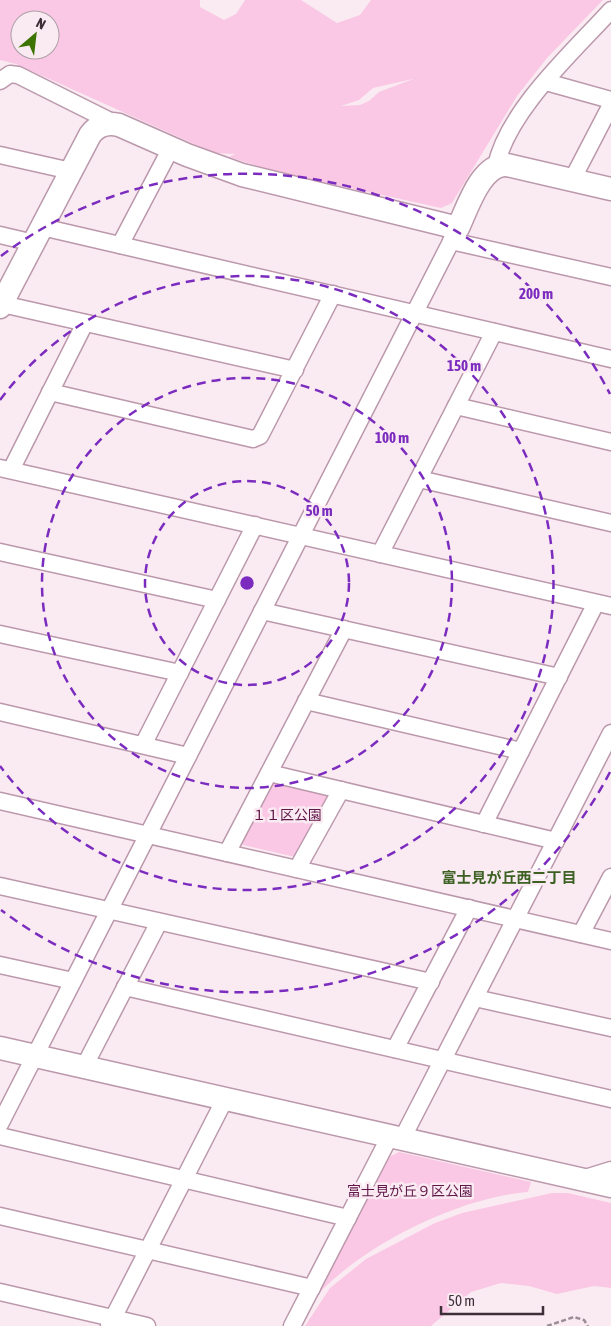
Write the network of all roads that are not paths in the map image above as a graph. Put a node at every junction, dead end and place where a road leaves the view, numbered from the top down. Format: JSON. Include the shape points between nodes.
{"nodes":[{"id":1,"x":609,"y":15,"type":"edge"},
{"id":2,"x":0,"y":81,"type":"edge"},
{"id":3,"x":546,"y":82,"type":"junction"},
{"id":4,"x":611,"y":100,"type":"edge"},
{"id":5,"x":611,"y":105,"type":"edge"},
{"id":6,"x":119,"y":125,"type":"junction"},
{"id":7,"x":171,"y":148,"type":"junction"},
{"id":8,"x":0,"y":155,"type":"edge"},
{"id":9,"x":496,"y":166,"type":"junction"},
{"id":10,"x":71,"y":171,"type":"junction"},
{"id":11,"x":572,"y":180,"type":"junction"},
{"id":12,"x":611,"y":189,"type":"edge"},
{"id":13,"x":0,"y":235,"type":"edge"},
{"id":14,"x":38,"y":235,"type":"junction"},
{"id":15,"x":454,"y":235,"type":"junction"},
{"id":16,"x":120,"y":245,"type":"junction"},
{"id":17,"x":611,"y":277,"type":"edge"},
{"id":18,"x":333,"y":294,"type":"junction"},
{"id":19,"x":1,"y":306,"type":"edge"},
{"id":20,"x":414,"y":313,"type":"junction"},
{"id":21,"x":85,"y":323,"type":"junction"},
{"id":22,"x":494,"y":332,"type":"junction"},
{"id":23,"x":611,"y":359,"type":"edge"},
{"id":24,"x":295,"y":370,"type":"junction"},
{"id":25,"x":50,"y":392,"type":"junction"},
{"id":26,"x":456,"y":406,"type":"junction"},
{"id":27,"x":611,"y":442,"type":"edge"},
{"id":28,"x":6,"y":469,"type":"edge"},
{"id":29,"x":419,"y":478,"type":"junction"},
{"id":30,"x":611,"y":524,"type":"edge"},
{"id":31,"x":255,"y":525,"type":"junction"},
{"id":32,"x":301,"y":536,"type":"junction"},
{"id":33,"x":0,"y":552,"type":"edge"},
{"id":34,"x":380,"y":554,"type":"junction"},
{"id":35,"x":217,"y":600,"type":"junction"},
{"id":36,"x":604,"y":604,"type":"edge"},
{"id":37,"x":262,"y":611,"type":"junction"},
{"id":38,"x":344,"y":629,"type":"junction"},
{"id":39,"x":0,"y":634,"type":"edge"},
{"id":40,"x":180,"y":673,"type":"junction"},
{"id":41,"x":559,"y":677,"type":"junction"},
{"id":42,"x":306,"y":701,"type":"junction"},
{"id":43,"x":0,"y":712,"type":"edge"},
{"id":44,"x":611,"y":733,"type":"edge"},
{"id":45,"x":143,"y":745,"type":"junction"},
{"id":46,"x":521,"y":751,"type":"junction"},
{"id":47,"x":188,"y":756,"type":"junction"},
{"id":48,"x":269,"y":773,"type":"junction"},
{"id":49,"x":341,"y":790,"type":"junction"},
{"id":50,"x":0,"y":801,"type":"edge"},
{"id":51,"x":484,"y":824,"type":"junction"},
{"id":52,"x":148,"y":835,"type":"junction"},
{"id":53,"x":556,"y":841,"type":"junction"},
{"id":54,"x":227,"y":853,"type":"junction"},
{"id":55,"x":298,"y":869,"type":"junction"},
{"id":56,"x":611,"y":877,"type":"edge"},
{"id":57,"x":0,"y":886,"type":"edge"},
{"id":58,"x":469,"y":908,"type":"junction"},
{"id":59,"x":109,"y":911,"type":"junction"},
{"id":60,"x":515,"y":919,"type":"junction"},
{"id":61,"x":159,"y":922,"type":"junction"},
{"id":62,"x":581,"y":934,"type":"junction"},
{"id":63,"x":611,"y":941,"type":"edge"},
{"id":64,"x":0,"y":965,"type":"edge"},
{"id":65,"x":73,"y":981,"type":"junction"},
{"id":66,"x":431,"y":982,"type":"junction"},
{"id":67,"x":126,"y":987,"type":"junction"},
{"id":68,"x":475,"y":998,"type":"junction"},
{"id":69,"x":611,"y":1028,"type":"edge"},
{"id":70,"x":0,"y":1048,"type":"edge"},
{"id":71,"x":395,"y":1049,"type":"junction"},
{"id":72,"x":35,"y":1056,"type":"junction"},
{"id":73,"x":443,"y":1060,"type":"junction"},
{"id":74,"x":84,"y":1067,"type":"junction"},
{"id":75,"x":225,"y":1099,"type":"junction"},
{"id":76,"x":611,"y":1099,"type":"edge"},
{"id":77,"x":0,"y":1124,"type":"edge"},
{"id":78,"x":0,"y":1136,"type":"edge"},
{"id":79,"x":396,"y":1137,"type":"junction"},
{"id":80,"x":611,"y":1170,"type":"edge"},
{"id":81,"x":184,"y":1179,"type":"junction"},
{"id":82,"x":582,"y":1179,"type":"junction"},
{"id":83,"x":611,"y":1186,"type":"edge"},
{"id":84,"x":0,"y":1216,"type":"edge"},
{"id":85,"x":348,"y":1218,"type":"junction"},
{"id":86,"x":149,"y":1250,"type":"junction"},
{"id":87,"x":312,"y":1288,"type":"junction"},
{"id":88,"x":0,"y":1292,"type":"edge"},
{"id":89,"x":111,"y":1322,"type":"edge"},
{"id":90,"x":147,"y":1326,"type":"edge"},
{"id":91,"x":292,"y":1326,"type":"edge"}],
"edges":[{"from":1,"to":3,"type":"street"},
{"from":2,"to":6,"type":"street","via":[[10,74],[18,75]]},
{"from":3,"to":4,"type":"street"},
{"from":3,"to":9,"type":"street","via":[[514,124]]},
{"from":5,"to":11,"type":"street"},
{"from":6,"to":7,"type":"street"},
{"from":6,"to":10,"type":"street","via":[[107,124],[94,130]]},
{"from":7,"to":15,"type":"street","via":[[250,178]]},
{"from":7,"to":16,"type":"street"},
{"from":8,"to":10,"type":"street"},
{"from":9,"to":11,"type":"street","via":[[506,165]]},
{"from":9,"to":15,"type":"street","via":[[484,175]]},
{"from":10,"to":14,"type":"street"},
{"from":11,"to":12,"type":"street"},
{"from":13,"to":14,"type":"street"},
{"from":14,"to":16,"type":"street"},
{"from":14,"to":19,"type":"street"},
{"from":15,"to":17,"type":"street"},
{"from":15,"to":20,"type":"street"},
{"from":16,"to":18,"type":"street"},
{"from":18,"to":20,"type":"street"},
{"from":18,"to":24,"type":"street"},
{"from":19,"to":21,"type":"street"},
{"from":20,"to":22,"type":"street"},
{"from":20,"to":32,"type":"street"},
{"from":21,"to":24,"type":"street"},
{"from":21,"to":25,"type":"street"},
{"from":22,"to":23,"type":"street"},
{"from":22,"to":26,"type":"street"},
{"from":24,"to":25,"type":"street","via":[[260,436],[253,439]]},
{"from":25,"to":28,"type":"street"},
{"from":26,"to":27,"type":"street"},
{"from":26,"to":29,"type":"street"},
{"from":28,"to":31,"type":"street"},
{"from":29,"to":30,"type":"street"},
{"from":29,"to":34,"type":"street"},
{"from":31,"to":32,"type":"street"},
{"from":31,"to":35,"type":"street"},
{"from":32,"to":34,"type":"street"},
{"from":32,"to":37,"type":"street"},
{"from":33,"to":35,"type":"street"},
{"from":34,"to":36,"type":"street"},
{"from":35,"to":40,"type":"street"},
{"from":36,"to":41,"type":"street"},
{"from":37,"to":38,"type":"street"},
{"from":37,"to":47,"type":"street"},
{"from":38,"to":41,"type":"street"},
{"from":38,"to":42,"type":"street"},
{"from":39,"to":40,"type":"street"},
{"from":40,"to":45,"type":"street"},
{"from":41,"to":46,"type":"street"},
{"from":42,"to":46,"type":"street"},
{"from":42,"to":48,"type":"street"},
{"from":43,"to":45,"type":"street"},
{"from":44,"to":53,"type":"street"},
{"from":45,"to":47,"type":"street"},
{"from":46,"to":51,"type":"street"},
{"from":47,"to":52,"type":"street"},
{"from":48,"to":49,"type":"street"},
{"from":48,"to":54,"type":"street"},
{"from":49,"to":51,"type":"street"},
{"from":49,"to":55,"type":"street"},
{"from":50,"to":52,"type":"street"},
{"from":51,"to":53,"type":"street"},
{"from":52,"to":54,"type":"street"},
{"from":52,"to":59,"type":"street"},
{"from":53,"to":60,"type":"street"},
{"from":54,"to":55,"type":"street"},
{"from":55,"to":58,"type":"street"},
{"from":56,"to":62,"type":"street"},
{"from":57,"to":59,"type":"street"},
{"from":58,"to":60,"type":"street"},
{"from":58,"to":66,"type":"street"},
{"from":59,"to":61,"type":"street"},
{"from":59,"to":65,"type":"street"},
{"from":60,"to":62,"type":"street"},
{"from":60,"to":68,"type":"street"},
{"from":61,"to":66,"type":"street"},
{"from":61,"to":67,"type":"street"},
{"from":62,"to":63,"type":"street"},
{"from":64,"to":65,"type":"street"},
{"from":65,"to":72,"type":"street"},
{"from":66,"to":71,"type":"street"},
{"from":67,"to":71,"type":"street"},
{"from":67,"to":74,"type":"street"},
{"from":68,"to":69,"type":"street"},
{"from":68,"to":73,"type":"street"},
{"from":70,"to":72,"type":"street"},
{"from":71,"to":73,"type":"street"},
{"from":72,"to":74,"type":"street"},
{"from":72,"to":77,"type":"street"},
{"from":73,"to":76,"type":"street"},
{"from":73,"to":79,"type":"street"},
{"from":74,"to":75,"type":"street"},
{"from":75,"to":79,"type":"street"},
{"from":75,"to":81,"type":"street"},
{"from":78,"to":81,"type":"street"},
{"from":79,"to":82,"type":"street"},
{"from":79,"to":85,"type":"street"},
{"from":80,"to":82,"type":"street"},
{"from":81,"to":85,"type":"street"},
{"from":81,"to":86,"type":"street"},
{"from":82,"to":83,"type":"street"},
{"from":84,"to":86,"type":"street"},
{"from":85,"to":87,"type":"street"},
{"from":86,"to":87,"type":"street"},
{"from":86,"to":89,"type":"street"},
{"from":87,"to":91,"type":"street"},
{"from":88,"to":89,"type":"street"},
{"from":89,"to":90,"type":"street"}]}
